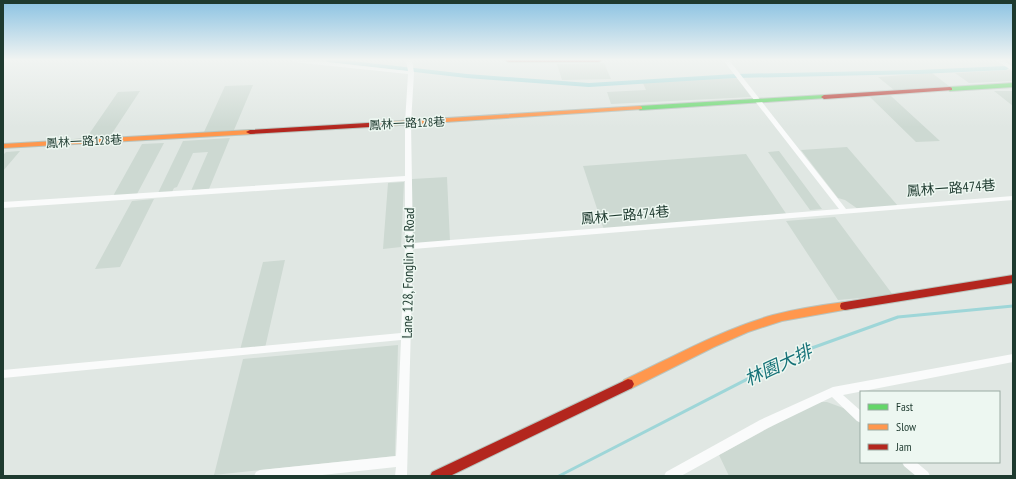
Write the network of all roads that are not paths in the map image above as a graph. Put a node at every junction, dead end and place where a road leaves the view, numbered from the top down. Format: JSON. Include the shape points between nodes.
{"nodes":[{"id":1,"x":409,"y":82,"type":"edge"},
{"id":2,"x":744,"y":82,"type":"edge"},
{"id":3,"x":1013,"y":85,"type":"edge"},
{"id":4,"x":759,"y":100,"type":"junction"},
{"id":5,"x":408,"y":123,"type":"junction"},
{"id":6,"x":3,"y":146,"type":"edge"},
{"id":7,"x":409,"y":178,"type":"junction"},
{"id":8,"x":1013,"y":198,"type":"edge"},
{"id":9,"x":3,"y":205,"type":"edge"},
{"id":10,"x":844,"y":211,"type":"junction"},
{"id":11,"x":409,"y":246,"type":"junction"},
{"id":12,"x":1013,"y":279,"type":"edge"},
{"id":13,"x":406,"y":336,"type":"junction"},
{"id":14,"x":1013,"y":358,"type":"edge"},
{"id":15,"x":3,"y":374,"type":"edge"},
{"id":16,"x":833,"y":392,"type":"junction"},
{"id":17,"x":860,"y":417,"type":"edge"},
{"id":18,"x":401,"y":461,"type":"junction"},
{"id":19,"x":909,"y":463,"type":"edge"},
{"id":20,"x":260,"y":476,"type":"edge"},
{"id":21,"x":401,"y":476,"type":"edge"},
{"id":22,"x":436,"y":476,"type":"edge"},
{"id":23,"x":670,"y":476,"type":"edge"},
{"id":24,"x":924,"y":476,"type":"edge"}],
"edges":[{"from":1,"to":5,"type":"street","name":"Lane 128, Fonglin 1st Road"},
{"from":2,"to":4,"type":"street"},
{"from":3,"to":4,"type":"street"},
{"from":4,"to":5,"type":"street","name":"鳳林一路128巷"},
{"from":4,"to":10,"type":"street"},
{"from":5,"to":6,"type":"street","name":"鳳林一路128巷"},
{"from":5,"to":7,"type":"street","name":"Lane 128, Fonglin 1st Road"},
{"from":7,"to":9,"type":"street"},
{"from":7,"to":11,"type":"street","name":"Lane 128, Fonglin 1st Road"},
{"from":8,"to":10,"type":"street","name":"鳳林一路474巷"},
{"from":10,"to":11,"type":"street","name":"鳳林一路474巷"},
{"from":11,"to":13,"type":"street","name":"Lane 128, Fonglin 1st Road"},
{"from":12,"to":22,"type":"street","via":[[813,311],[762,323],[717,341]]},
{"from":13,"to":15,"type":"street"},
{"from":13,"to":18,"type":"street","name":"Lane 128, Fonglin 1st Road"},
{"from":14,"to":16,"type":"street"},
{"from":16,"to":17,"type":"street"},
{"from":16,"to":23,"type":"street","via":[[764,424]]},
{"from":18,"to":20,"type":"street"},
{"from":18,"to":21,"type":"street","name":"Lane 128, Fonglin 1st Road"},
{"from":19,"to":24,"type":"street"}]}
